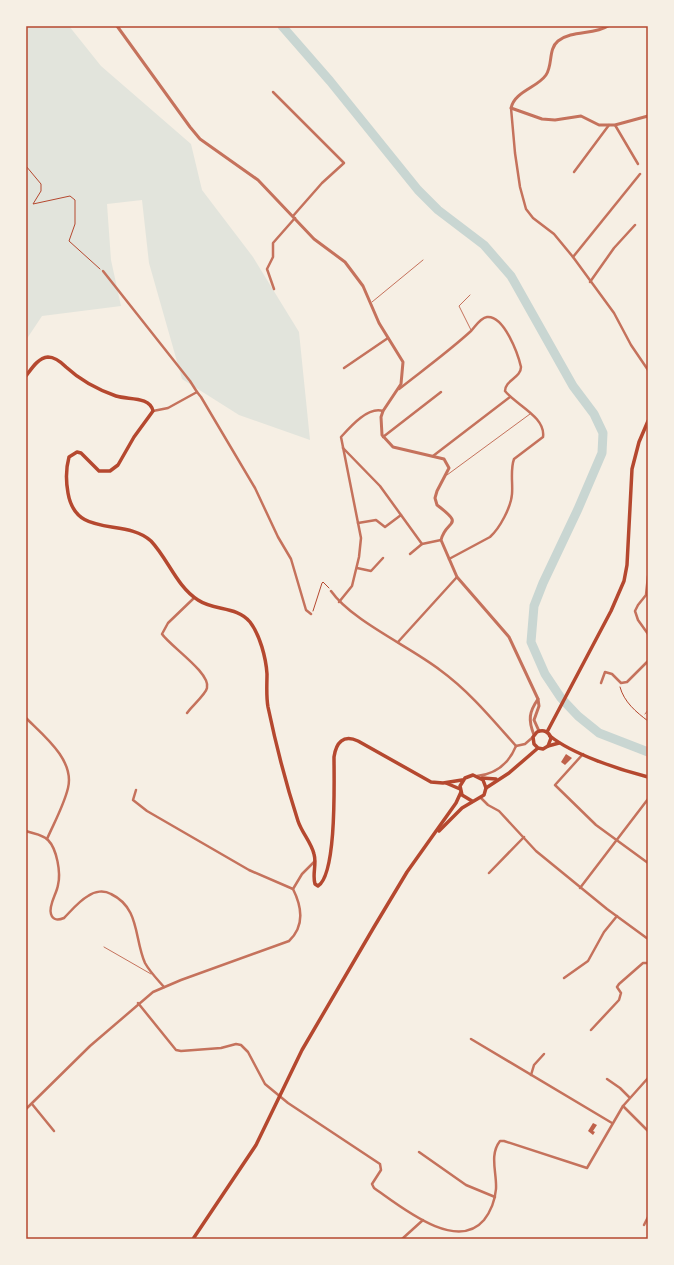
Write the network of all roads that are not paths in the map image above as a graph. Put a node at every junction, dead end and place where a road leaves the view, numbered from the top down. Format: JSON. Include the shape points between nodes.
{"nodes":[{"id":1,"x":117,"y":26,"type":"edge"},
{"id":2,"x":608,"y":26,"type":"edge"},
{"id":3,"x":273,"y":92,"type":"dead end"},
{"id":4,"x":511,"y":108,"type":"junction"},
{"id":5,"x":648,"y":116,"type":"edge"},
{"id":6,"x":609,"y":125,"type":"junction"},
{"id":7,"x":615,"y":125,"type":"junction"},
{"id":8,"x":638,"y":164,"type":"dead end"},
{"id":9,"x":574,"y":172,"type":"dead end"},
{"id":10,"x":640,"y":174,"type":"dead end"},
{"id":11,"x":294,"y":217,"type":"junction"},
{"id":12,"x":635,"y":225,"type":"dead end"},
{"id":13,"x":573,"y":257,"type":"junction"},
{"id":14,"x":423,"y":260,"type":"dead end"},
{"id":15,"x":103,"y":272,"type":"road end"},
{"id":16,"x":590,"y":282,"type":"junction"},
{"id":17,"x":274,"y":289,"type":"dead end"},
{"id":18,"x":470,"y":295,"type":"dead end"},
{"id":19,"x":371,"y":302,"type":"junction"},
{"id":20,"x":471,"y":331,"type":"junction"},
{"id":21,"x":388,"y":338,"type":"junction"},
{"id":22,"x":344,"y":368,"type":"dead end"},
{"id":23,"x":648,"y":370,"type":"edge"},
{"id":24,"x":26,"y":376,"type":"edge"},
{"id":25,"x":399,"y":389,"type":"junction"},
{"id":26,"x":197,"y":392,"type":"junction"},
{"id":27,"x":441,"y":392,"type":"dead end"},
{"id":28,"x":510,"y":397,"type":"junction"},
{"id":29,"x":154,"y":411,"type":"junction"},
{"id":30,"x":383,"y":411,"type":"junction"},
{"id":31,"x":532,"y":413,"type":"junction"},
{"id":32,"x":648,"y":421,"type":"edge"},
{"id":33,"x":383,"y":437,"type":"junction"},
{"id":34,"x":342,"y":447,"type":"junction"},
{"id":35,"x":433,"y":456,"type":"junction"},
{"id":36,"x":445,"y":476,"type":"junction"},
{"id":37,"x":401,"y":514,"type":"junction"},
{"id":38,"x":358,"y":523,"type":"junction"},
{"id":39,"x":441,"y":540,"type":"junction"},
{"id":40,"x":422,"y":544,"type":"junction"},
{"id":41,"x":410,"y":554,"type":"dead end"},
{"id":42,"x":383,"y":558,"type":"dead end"},
{"id":43,"x":448,"y":559,"type":"junction"},
{"id":44,"x":357,"y":568,"type":"junction"},
{"id":45,"x":648,"y":576,"type":"edge"},
{"id":46,"x":457,"y":577,"type":"junction"},
{"id":47,"x":332,"y":591,"type":"road end"},
{"id":48,"x":194,"y":598,"type":"junction"},
{"id":49,"x":339,"y":602,"type":"junction"},
{"id":50,"x":311,"y":614,"type":"road end"},
{"id":51,"x":648,"y":634,"type":"edge"},
{"id":52,"x":398,"y":642,"type":"junction"},
{"id":53,"x":648,"y":662,"type":"edge"},
{"id":54,"x":601,"y":683,"type":"dead end"},
{"id":55,"x":538,"y":699,"type":"junction"},
{"id":56,"x":648,"y":710,"type":"edge"},
{"id":57,"x":187,"y":713,"type":"dead end"},
{"id":58,"x":645,"y":714,"type":"dead end"},
{"id":59,"x":26,"y":718,"type":"edge"},
{"id":60,"x":539,"y":731,"type":"junction"},
{"id":61,"x":547,"y":732,"type":"junction"},
{"id":62,"x":533,"y":736,"type":"junction"},
{"id":63,"x":550,"y":736,"type":"junction"},
{"id":64,"x":560,"y":743,"type":"junction"},
{"id":65,"x":534,"y":744,"type":"junction"},
{"id":66,"x":516,"y":746,"type":"junction"},
{"id":67,"x":548,"y":746,"type":"junction"},
{"id":68,"x":538,"y":748,"type":"junction"},
{"id":69,"x":584,"y":753,"type":"junction"},
{"id":70,"x":530,"y":755,"type":"junction"},
{"id":71,"x":478,"y":776,"type":"junction"},
{"id":72,"x":648,"y":777,"type":"edge"},
{"id":73,"x":497,"y":779,"type":"junction"},
{"id":74,"x":462,"y":780,"type":"junction"},
{"id":75,"x":442,"y":783,"type":"junction"},
{"id":76,"x":486,"y":788,"type":"junction"},
{"id":77,"x":136,"y":790,"type":"dead end"},
{"id":78,"x":460,"y":790,"type":"junction"},
{"id":79,"x":481,"y":798,"type":"junction"},
{"id":80,"x":648,"y":799,"type":"edge"},
{"id":81,"x":472,"y":801,"type":"junction"},
{"id":82,"x":26,"y":831,"type":"edge"},
{"id":83,"x":524,"y":837,"type":"junction"},
{"id":84,"x":47,"y":839,"type":"junction"},
{"id":85,"x":432,"y":839,"type":"junction"},
{"id":86,"x":617,"y":841,"type":"junction"},
{"id":87,"x":316,"y":861,"type":"junction"},
{"id":88,"x":648,"y":863,"type":"edge"},
{"id":89,"x":489,"y":873,"type":"dead end"},
{"id":90,"x":580,"y":888,"type":"junction"},
{"id":91,"x":293,"y":889,"type":"junction"},
{"id":92,"x":617,"y":916,"type":"junction"},
{"id":93,"x":648,"y":939,"type":"edge"},
{"id":94,"x":104,"y":946,"type":"dead end"},
{"id":95,"x":648,"y":962,"type":"edge"},
{"id":96,"x":153,"y":976,"type":"junction"},
{"id":97,"x":564,"y":978,"type":"dead end"},
{"id":98,"x":164,"y":987,"type":"junction"},
{"id":99,"x":138,"y":1003,"type":"junction"},
{"id":100,"x":591,"y":1030,"type":"dead end"},
{"id":101,"x":471,"y":1039,"type":"dead end"},
{"id":102,"x":544,"y":1054,"type":"dead end"},
{"id":103,"x":531,"y":1075,"type":"junction"},
{"id":104,"x":648,"y":1078,"type":"edge"},
{"id":105,"x":606,"y":1079,"type":"dead end"},
{"id":106,"x":629,"y":1097,"type":"junction"},
{"id":107,"x":32,"y":1104,"type":"junction"},
{"id":108,"x":623,"y":1106,"type":"junction"},
{"id":109,"x":26,"y":1110,"type":"edge"},
{"id":110,"x":612,"y":1123,"type":"junction"},
{"id":111,"x":54,"y":1131,"type":"dead end"},
{"id":112,"x":648,"y":1131,"type":"edge"},
{"id":113,"x":419,"y":1152,"type":"dead end"},
{"id":114,"x":495,"y":1197,"type":"junction"},
{"id":115,"x":648,"y":1217,"type":"edge"},
{"id":116,"x":423,"y":1220,"type":"junction"},
{"id":117,"x":644,"y":1225,"type":"dead end"},
{"id":118,"x":193,"y":1239,"type":"edge"},
{"id":119,"x":402,"y":1239,"type":"edge"}],
"edges":[{"from":1,"to":11,"type":"street","via":[[200,139],[258,180]]},
{"from":2,"to":4,"type":"street","via":[[559,40],[552,49],[546,74],[517,97]]},
{"from":3,"to":11,"type":"street","via":[[344,164],[322,183]]},
{"from":4,"to":6,"type":"street","via":[[542,119],[581,116],[599,125]]},
{"from":4,"to":13,"type":"street","via":[[516,160],[526,209],[533,218],[554,234]]},
{"from":5,"to":7,"type":"street"},
{"from":6,"to":7,"type":"street"},
{"from":6,"to":9,"type":"street"},
{"from":7,"to":8,"type":"street"},
{"from":10,"to":13,"type":"street"},
{"from":11,"to":17,"type":"street","via":[[273,243],[273,257],[267,269]]},
{"from":11,"to":19,"type":"street","via":[[314,239],[345,262]]},
{"from":12,"to":16,"type":"street","via":[[614,248]]},
{"from":13,"to":16,"type":"street"},
{"from":14,"to":19,"type":"lane"},
{"from":15,"to":26,"type":"street"},
{"from":16,"to":23,"type":"street","via":[[614,313]]},
{"from":18,"to":20,"type":"lane","via":[[459,306]]},
{"from":19,"to":21,"type":"street"},
{"from":20,"to":25,"type":"street"},
{"from":20,"to":28,"type":"street","via":[[486,317],[494,319],[507,330],[521,367],[520,372],[505,387],[505,392]]},
{"from":21,"to":22,"type":"street"},
{"from":21,"to":25,"type":"street","via":[[403,362],[403,379]]},
{"from":24,"to":29,"type":"main road","via":[[35,364],[43,358],[50,357],[58,360],[74,375],[98,388],[117,396],[149,403]]},
{"from":25,"to":30,"type":"street"},
{"from":26,"to":29,"type":"street","via":[[168,408]]},
{"from":26,"to":50,"type":"street","via":[[211,411],[255,488],[293,564],[306,610]]},
{"from":27,"to":33,"type":"street"},
{"from":28,"to":31,"type":"street"},
{"from":28,"to":35,"type":"street"},
{"from":29,"to":48,"type":"main road","via":[[134,437],[118,465],[110,471],[99,471],[81,453],[77,452],[69,457],[67,471],[70,501],[80,517],[91,523],[137,532],[145,536]]},
{"from":30,"to":33,"type":"street","via":[[380,428]]},
{"from":30,"to":34,"type":"street","via":[[372,411],[350,426],[341,437]]},
{"from":31,"to":36,"type":"lane"},
{"from":31,"to":43,"type":"street","via":[[543,432],[543,437],[514,459],[512,495],[497,528],[490,537]]},
{"from":32,"to":61,"type":"main road","via":[[632,469],[624,581],[611,611]]},
{"from":33,"to":35,"type":"street","via":[[393,447]]},
{"from":34,"to":37,"type":"street","via":[[380,486]]},
{"from":34,"to":38,"type":"street"},
{"from":35,"to":36,"type":"street","via":[[448,463],[449,468]]},
{"from":36,"to":39,"type":"street","via":[[435,501],[436,505],[450,514],[452,523]]},
{"from":37,"to":38,"type":"street","via":[[385,526],[376,520]]},
{"from":37,"to":40,"type":"street"},
{"from":38,"to":44,"type":"street","via":[[361,538]]},
{"from":39,"to":40,"type":"street"},
{"from":39,"to":43,"type":"street"},
{"from":40,"to":41,"type":"street"},
{"from":42,"to":44,"type":"street","via":[[371,571]]},
{"from":43,"to":46,"type":"street"},
{"from":44,"to":49,"type":"street","via":[[352,586]]},
{"from":45,"to":51,"type":"street","via":[[646,595],[635,612]]},
{"from":46,"to":52,"type":"street"},
{"from":46,"to":55,"type":"street","via":[[506,632]]},
{"from":47,"to":49,"type":"street"},
{"from":48,"to":57,"type":"street","via":[[175,615],[162,634],[200,670],[206,683],[206,691]]},
{"from":48,"to":87,"type":"main road","via":[[207,605],[237,612],[250,622],[256,631],[265,660],[268,707],[292,803]]},
{"from":49,"to":52,"type":"street"},
{"from":52,"to":66,"type":"street","via":[[455,681]]},
{"from":53,"to":54,"type":"street","via":[[626,682],[621,683],[612,674],[605,672]]},
{"from":55,"to":60,"type":"street","via":[[539,706],[534,720]]},
{"from":55,"to":62,"type":"street","via":[[529,720]]},
{"from":56,"to":58,"type":"lane"},
{"from":59,"to":84,"type":"street","via":[[50,742],[66,766],[69,776],[68,788]]},
{"from":60,"to":61,"type":"main road"},
{"from":60,"to":62,"type":"main road"},
{"from":61,"to":63,"type":"main road"},
{"from":62,"to":65,"type":"main road"},
{"from":62,"to":66,"type":"street","via":[[525,744]]},
{"from":63,"to":64,"type":"main road"},
{"from":63,"to":67,"type":"main road"},
{"from":64,"to":67,"type":"main road"},
{"from":64,"to":69,"type":"main road"},
{"from":65,"to":68,"type":"main road"},
{"from":65,"to":70,"type":"main road"},
{"from":66,"to":71,"type":"street","via":[[512,756],[497,770],[491,774]]},
{"from":67,"to":68,"type":"main road"},
{"from":68,"to":70,"type":"main road"},
{"from":69,"to":72,"type":"main road","via":[[628,772]]},
{"from":69,"to":86,"type":"street","via":[[555,785],[582,813]]},
{"from":70,"to":73,"type":"main road","via":[[509,773]]},
{"from":71,"to":73,"type":"main road"},
{"from":71,"to":74,"type":"main road","via":[[469,776]]},
{"from":71,"to":76,"type":"main road"},
{"from":73,"to":76,"type":"main road"},
{"from":74,"to":75,"type":"main road"},
{"from":74,"to":78,"type":"main road"},
{"from":75,"to":78,"type":"main road"},
{"from":75,"to":87,"type":"main road","via":[[427,780],[353,738],[344,739],[336,745],[335,750],[332,843],[323,881],[318,886],[314,881]]},
{"from":76,"to":79,"type":"main road"},
{"from":77,"to":91,"type":"street","via":[[133,800],[147,811],[249,870]]},
{"from":78,"to":81,"type":"main road","via":[[465,798]]},
{"from":78,"to":85,"type":"main road","via":[[456,803]]},
{"from":79,"to":81,"type":"main road"},
{"from":79,"to":83,"type":"street","via":[[499,811]]},
{"from":80,"to":86,"type":"street"},
{"from":81,"to":85,"type":"main road","via":[[450,819]]},
{"from":82,"to":84,"type":"street"},
{"from":83,"to":89,"type":"street"},
{"from":83,"to":90,"type":"street","via":[[536,851]]},
{"from":84,"to":96,"type":"street","via":[[55,854],[58,869],[59,884],[51,908],[54,918],[64,918],[88,896],[98,892],[107,892],[116,897],[126,906],[134,919],[139,948]]},
{"from":85,"to":118,"type":"main road","via":[[407,872],[302,1050],[256,1145]]},
{"from":86,"to":88,"type":"street"},
{"from":86,"to":90,"type":"street"},
{"from":87,"to":91,"type":"street","via":[[302,874]]},
{"from":90,"to":92,"type":"street"},
{"from":91,"to":98,"type":"street","via":[[301,921],[289,941]]},
{"from":92,"to":93,"type":"street"},
{"from":92,"to":97,"type":"street","via":[[604,932],[588,961]]},
{"from":94,"to":96,"type":"lane"},
{"from":95,"to":100,"type":"street","via":[[643,963],[619,984],[619,1000]]},
{"from":96,"to":98,"type":"street"},
{"from":98,"to":99,"type":"street"},
{"from":99,"to":107,"type":"street"},
{"from":99,"to":116,"type":"street","via":[[176,1050],[241,1045],[248,1052],[265,1084],[288,1104],[377,1161],[381,1168],[372,1184],[374,1188]]},
{"from":101,"to":103,"type":"street"},
{"from":102,"to":103,"type":"street","via":[[534,1065]]},
{"from":103,"to":110,"type":"street"},
{"from":104,"to":106,"type":"street"},
{"from":105,"to":106,"type":"street"},
{"from":106,"to":108,"type":"street"},
{"from":107,"to":109,"type":"street"},
{"from":107,"to":111,"type":"street"},
{"from":108,"to":110,"type":"street"},
{"from":108,"to":112,"type":"street"},
{"from":110,"to":114,"type":"street","via":[[587,1168],[501,1140],[494,1152]]},
{"from":113,"to":114,"type":"street","via":[[466,1184]]},
{"from":114,"to":116,"type":"street","via":[[488,1215],[481,1224],[464,1232],[446,1230]]},
{"from":115,"to":117,"type":"street"},
{"from":116,"to":119,"type":"street"}]}
